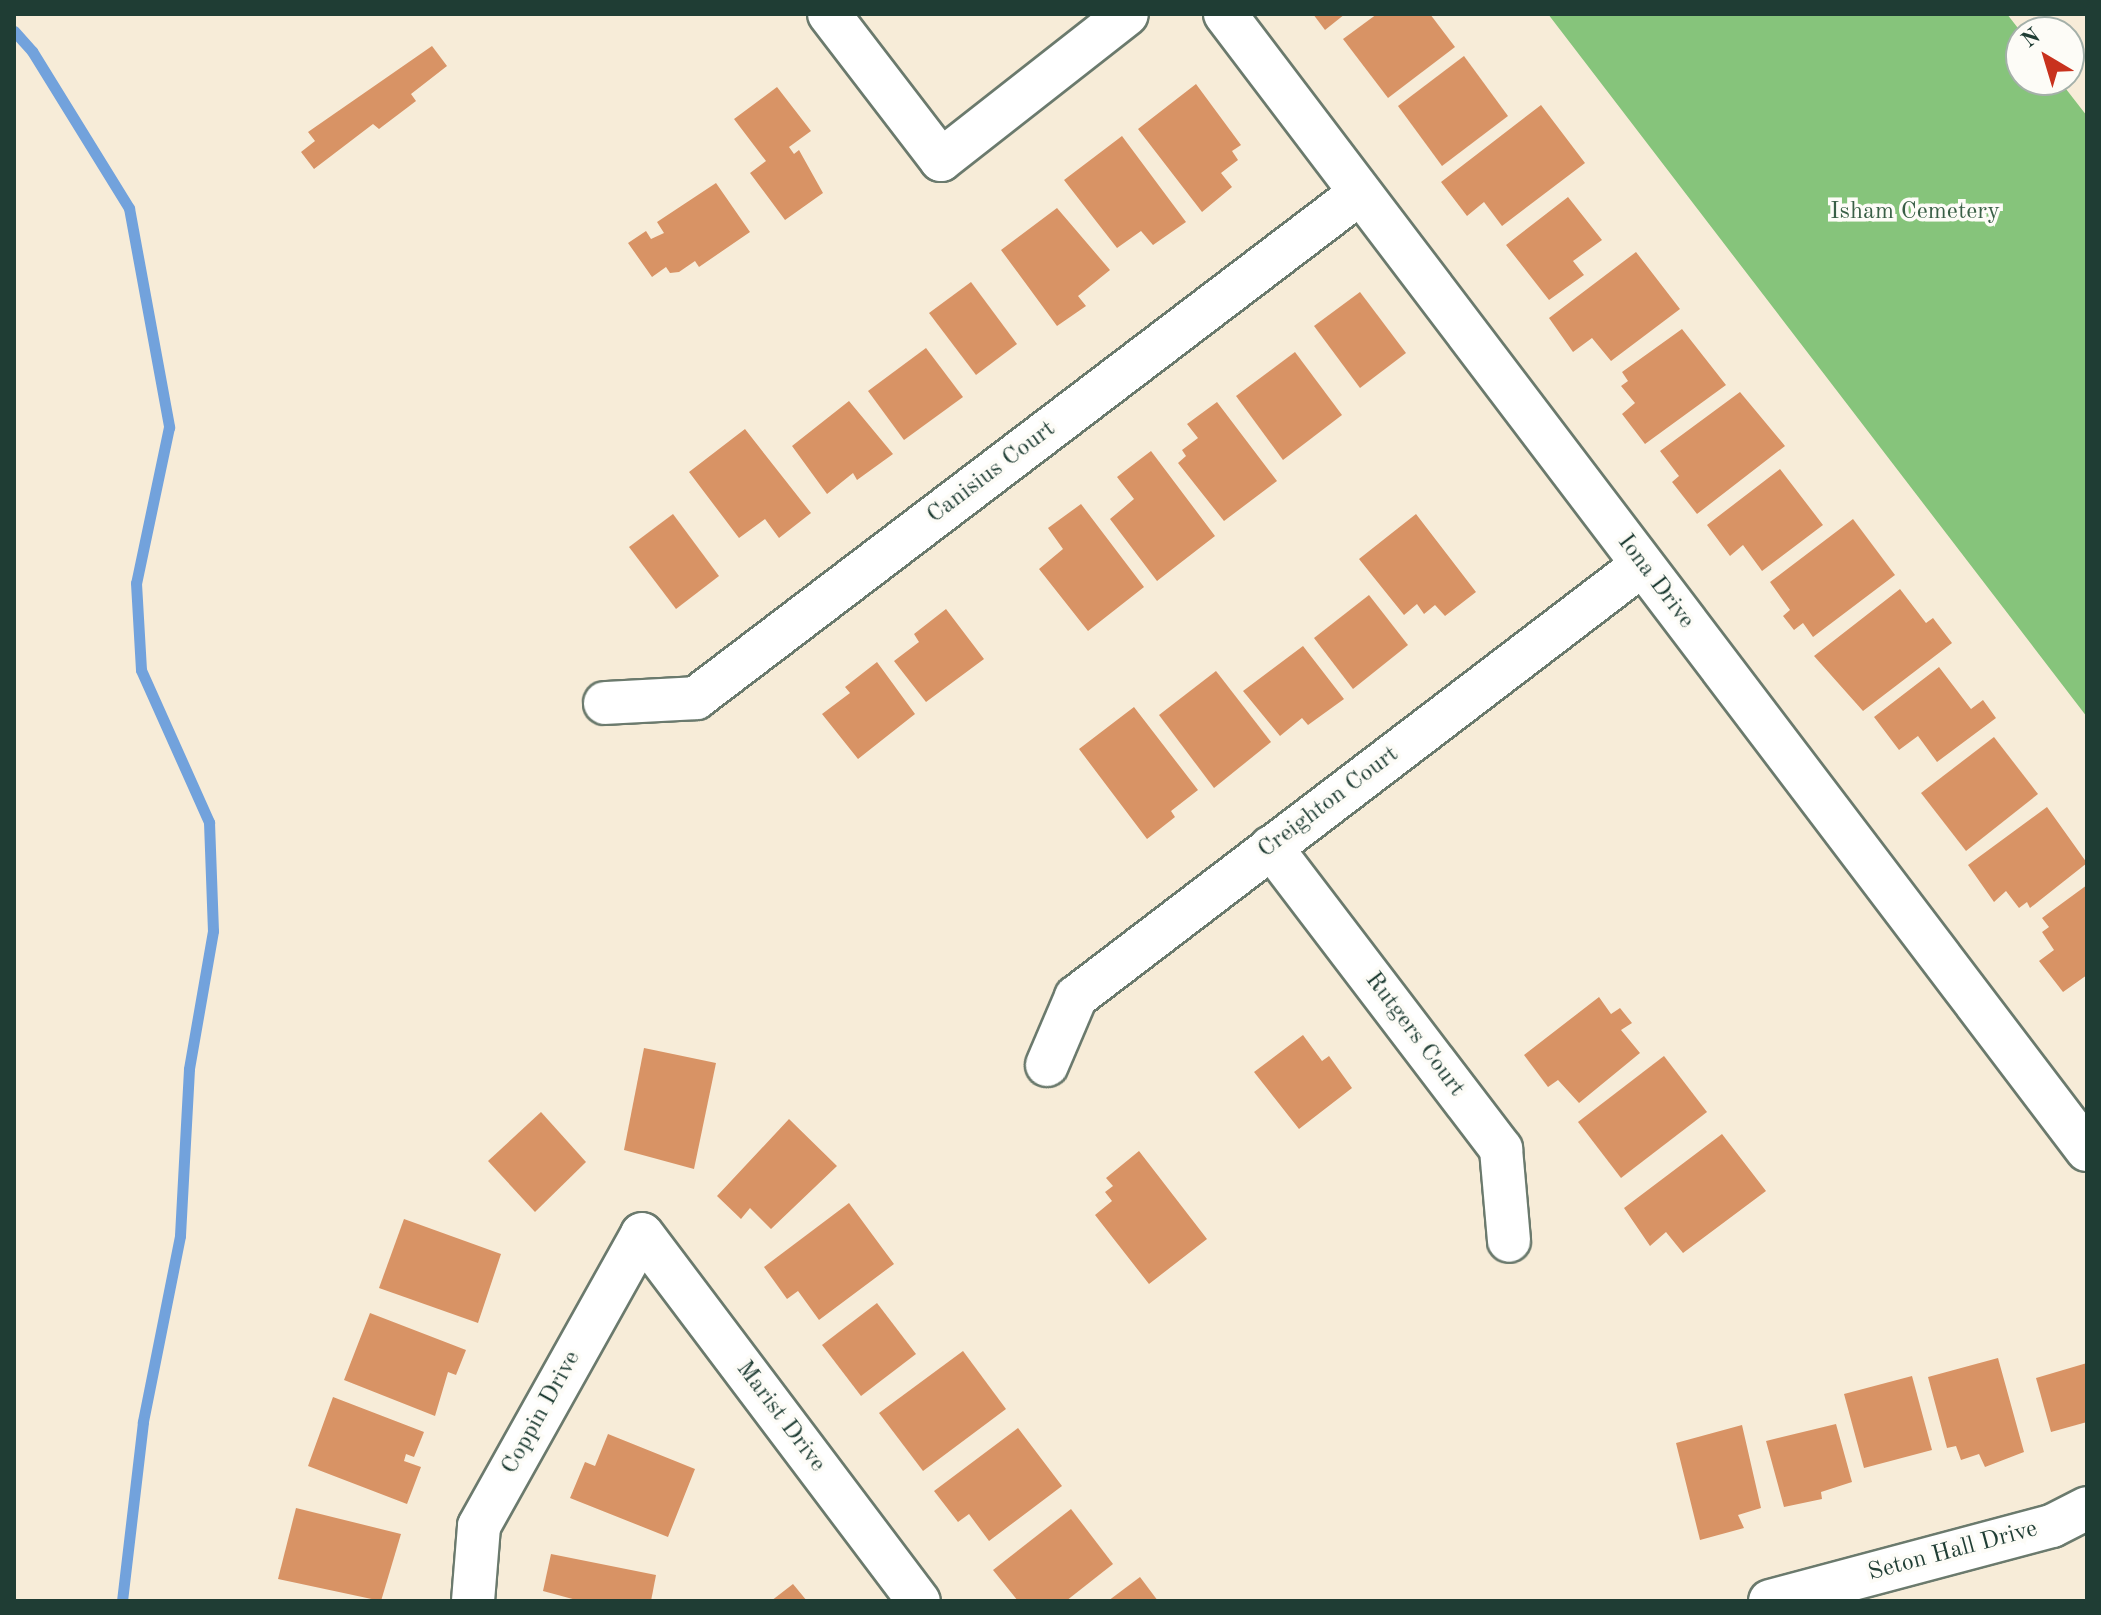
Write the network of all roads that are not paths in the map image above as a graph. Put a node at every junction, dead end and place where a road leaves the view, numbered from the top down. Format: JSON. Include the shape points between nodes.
{"nodes":[{"id":1,"x":829,"y":14,"type":"edge"},
{"id":2,"x":1127,"y":14,"type":"edge"},
{"id":3,"x":1225,"y":14,"type":"edge"},
{"id":4,"x":1360,"y":193,"type":"junction"},
{"id":5,"x":1642,"y":565,"type":"junction"},
{"id":6,"x":605,"y":703,"type":"dead end"},
{"id":7,"x":1271,"y":847,"type":"junction"},
{"id":8,"x":1047,"y":1065,"type":"dead end"},
{"id":9,"x":2087,"y":1150,"type":"edge"},
{"id":10,"x":642,"y":1234,"type":"joint"},
{"id":11,"x":1509,"y":1241,"type":"dead end"},
{"id":12,"x":2087,"y":1508,"type":"edge"},
{"id":13,"x":473,"y":1601,"type":"edge"},
{"id":14,"x":919,"y":1601,"type":"edge"},
{"id":15,"x":1770,"y":1601,"type":"edge"}],
"edges":[{"from":1,"to":2,"type":"street","via":[[941,160]]},
{"from":3,"to":4,"type":"street","name":"Iona Drive"},
{"from":4,"to":5,"type":"street","name":"Iona Drive"},
{"from":4,"to":6,"type":"street","name":"Canisius Court","via":[[696,698]]},
{"from":5,"to":7,"type":"street","name":"Creighton Court"},
{"from":5,"to":9,"type":"street","name":"Iona Drive"},
{"from":7,"to":8,"type":"street","name":"Creighton Court","via":[[1076,997]]},
{"from":7,"to":11,"type":"street","name":"Rutgers Court","via":[[1501,1149]]},
{"from":10,"to":13,"type":"street","name":"Coppin Drive","via":[[479,1526]]},
{"from":10,"to":14,"type":"street","name":"Marist Drive"},
{"from":12,"to":15,"type":"street","name":"Seton Hall Drive","via":[[2052,1526]]}]}
